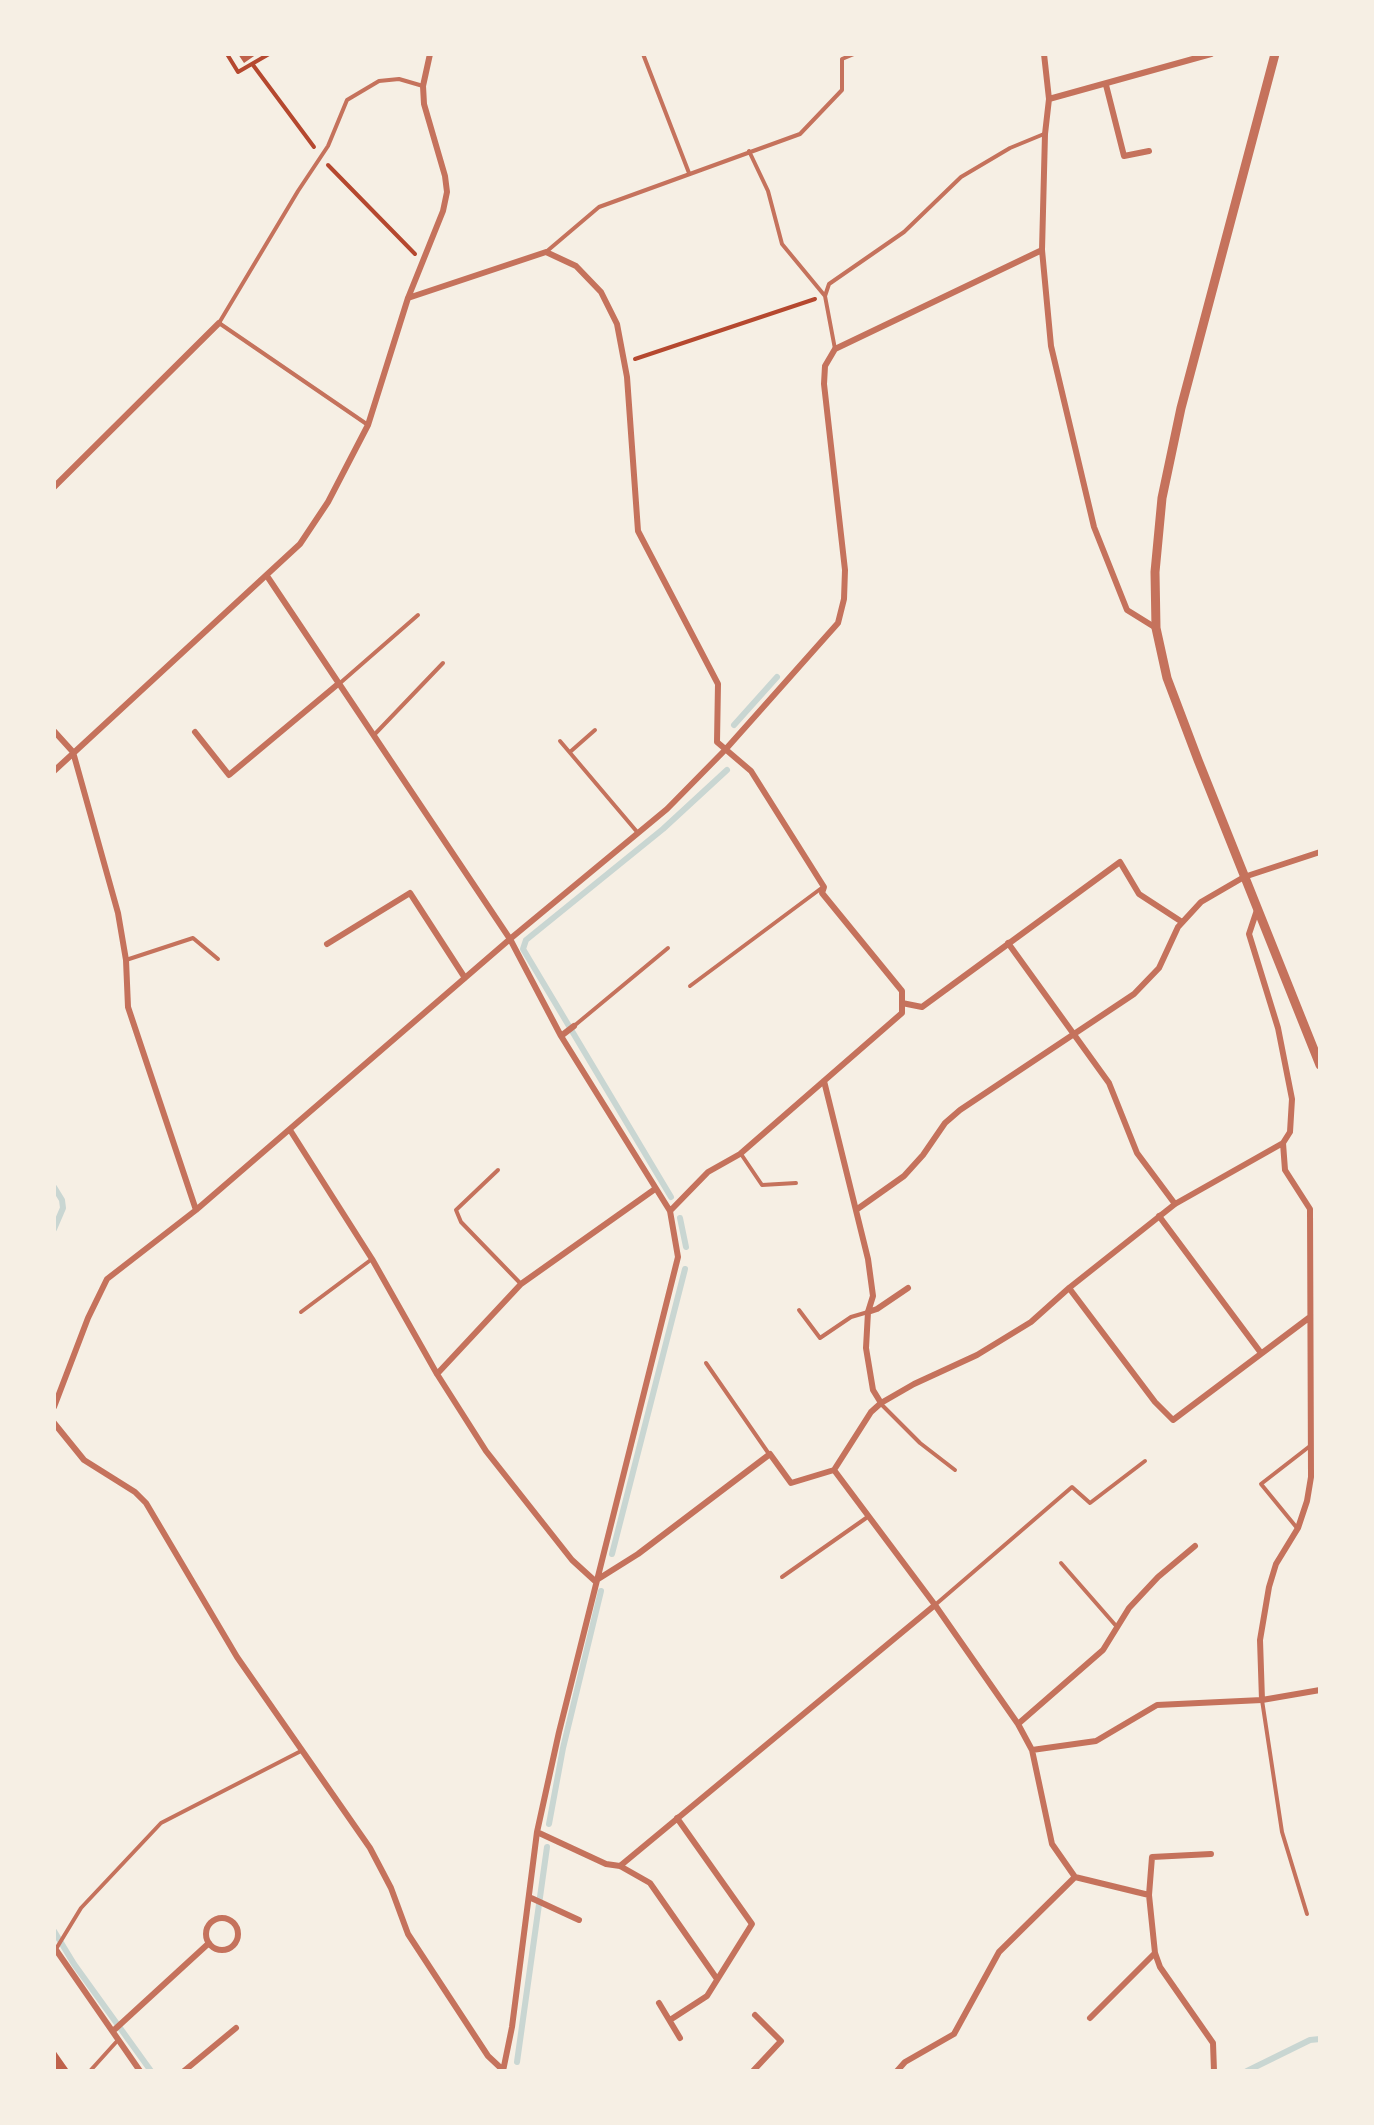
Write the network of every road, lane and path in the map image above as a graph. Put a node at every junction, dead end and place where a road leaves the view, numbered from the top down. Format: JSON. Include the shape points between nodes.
{"nodes":[{"id":1,"x":227,"y":54,"type":"edge"},
{"id":2,"x":269,"y":54,"type":"edge"},
{"id":3,"x":430,"y":54,"type":"edge"},
{"id":4,"x":643,"y":54,"type":"edge"},
{"id":5,"x":854,"y":54,"type":"edge"},
{"id":6,"x":1044,"y":54,"type":"edge"},
{"id":7,"x":1211,"y":54,"type":"edge"},
{"id":8,"x":1275,"y":54,"type":"edge"},
{"id":9,"x":253,"y":65,"type":"junction"},
{"id":10,"x":1106,"y":85,"type":"junction"},
{"id":11,"x":423,"y":86,"type":"junction"},
{"id":12,"x":1049,"y":99,"type":"junction"},
{"id":13,"x":1045,"y":134,"type":"junction"},
{"id":14,"x":749,"y":151,"type":"junction"},
{"id":15,"x":1149,"y":151,"type":"dead end"},
{"id":16,"x":321,"y":156,"type":"junction"},
{"id":17,"x":689,"y":173,"type":"junction"},
{"id":18,"x":1042,"y":250,"type":"junction"},
{"id":19,"x":546,"y":252,"type":"junction"},
{"id":20,"x":422,"y":260,"type":"junction"},
{"id":21,"x":825,"y":296,"type":"junction"},
{"id":22,"x":408,"y":298,"type":"junction"},
{"id":23,"x":219,"y":323,"type":"junction"},
{"id":24,"x":835,"y":349,"type":"junction"},
{"id":25,"x":625,"y":362,"type":"junction"},
{"id":26,"x":368,"y":425,"type":"junction"},
{"id":27,"x":54,"y":487,"type":"edge"},
{"id":28,"x":267,"y":576,"type":"junction"},
{"id":29,"x":418,"y":615,"type":"dead end"},
{"id":30,"x":1155,"y":628,"type":"junction"},
{"id":31,"x":443,"y":663,"type":"dead end"},
{"id":32,"x":338,"y":684,"type":"junction"},
{"id":33,"x":54,"y":730,"type":"edge"},
{"id":34,"x":595,"y":730,"type":"dead end"},
{"id":35,"x":195,"y":732,"type":"dead end"},
{"id":36,"x":374,"y":735,"type":"junction"},
{"id":37,"x":560,"y":741,"type":"dead end"},
{"id":38,"x":725,"y":750,"type":"junction"},
{"id":39,"x":73,"y":752,"type":"junction"},
{"id":40,"x":570,"y":752,"type":"junction"},
{"id":41,"x":54,"y":771,"type":"edge"},
{"id":42,"x":638,"y":833,"type":"junction"},
{"id":43,"x":1320,"y":852,"type":"edge"},
{"id":44,"x":1244,"y":877,"type":"junction"},
{"id":45,"x":824,"y":887,"type":"junction"},
{"id":46,"x":1257,"y":910,"type":"junction"},
{"id":47,"x":1182,"y":922,"type":"junction"},
{"id":48,"x":510,"y":939,"type":"junction"},
{"id":49,"x":1008,"y":943,"type":"junction"},
{"id":50,"x":327,"y":944,"type":"dead end"},
{"id":51,"x":668,"y":948,"type":"dead end"},
{"id":52,"x":218,"y":959,"type":"dead end"},
{"id":53,"x":126,"y":960,"type":"junction"},
{"id":54,"x":465,"y":978,"type":"junction"},
{"id":55,"x":690,"y":986,"type":"dead end"},
{"id":56,"x":902,"y":1003,"type":"junction"},
{"id":57,"x":574,"y":1026,"type":"joint"},
{"id":58,"x":1072,"y":1035,"type":"junction"},
{"id":59,"x":561,"y":1036,"type":"junction"},
{"id":60,"x":1320,"y":1065,"type":"edge"},
{"id":61,"x":824,"y":1081,"type":"junction"},
{"id":62,"x":290,"y":1130,"type":"junction"},
{"id":63,"x":1283,"y":1143,"type":"junction"},
{"id":64,"x":740,"y":1154,"type":"junction"},
{"id":65,"x":498,"y":1170,"type":"dead end"},
{"id":66,"x":796,"y":1183,"type":"dead end"},
{"id":67,"x":656,"y":1188,"type":"junction"},
{"id":68,"x":1175,"y":1204,"type":"junction"},
{"id":69,"x":196,"y":1210,"type":"junction"},
{"id":70,"x":856,"y":1210,"type":"junction"},
{"id":71,"x":670,"y":1212,"type":"junction"},
{"id":72,"x":1159,"y":1215,"type":"junction"},
{"id":73,"x":372,"y":1259,"type":"junction"},
{"id":74,"x":521,"y":1284,"type":"junction"},
{"id":75,"x":1069,"y":1287,"type":"junction"},
{"id":76,"x":908,"y":1288,"type":"dead end"},
{"id":77,"x":799,"y":1310,"type":"dead end"},
{"id":78,"x":301,"y":1312,"type":"dead end"},
{"id":79,"x":868,"y":1312,"type":"junction"},
{"id":80,"x":1310,"y":1317,"type":"junction"},
{"id":81,"x":1261,"y":1353,"type":"junction"},
{"id":82,"x":706,"y":1363,"type":"dead end"},
{"id":83,"x":436,"y":1374,"type":"junction"},
{"id":84,"x":881,"y":1403,"type":"junction"},
{"id":85,"x":54,"y":1407,"type":"edge"},
{"id":86,"x":54,"y":1423,"type":"edge"},
{"id":87,"x":1311,"y":1446,"type":"junction"},
{"id":88,"x":770,"y":1454,"type":"junction"},
{"id":89,"x":1145,"y":1461,"type":"dead end"},
{"id":90,"x":834,"y":1470,"type":"junction"},
{"id":91,"x":955,"y":1470,"type":"dead end"},
{"id":92,"x":869,"y":1516,"type":"junction"},
{"id":93,"x":1298,"y":1528,"type":"junction"},
{"id":94,"x":1195,"y":1546,"type":"dead end"},
{"id":95,"x":1061,"y":1563,"type":"dead end"},
{"id":96,"x":782,"y":1577,"type":"dead end"},
{"id":97,"x":595,"y":1581,"type":"junction"},
{"id":98,"x":935,"y":1605,"type":"junction"},
{"id":99,"x":1117,"y":1627,"type":"junction"},
{"id":100,"x":1320,"y":1690,"type":"edge"},
{"id":101,"x":1262,"y":1700,"type":"junction"},
{"id":102,"x":1018,"y":1724,"type":"junction"},
{"id":103,"x":1032,"y":1750,"type":"junction"},
{"id":104,"x":301,"y":1751,"type":"junction"},
{"id":105,"x":677,"y":1818,"type":"junction"},
{"id":106,"x":537,"y":1832,"type":"junction"},
{"id":107,"x":1211,"y":1854,"type":"dead end"},
{"id":108,"x":620,"y":1866,"type":"junction"},
{"id":109,"x":1075,"y":1877,"type":"junction"},
{"id":110,"x":1149,"y":1895,"type":"junction"},
{"id":111,"x":529,"y":1897,"type":"junction"},
{"id":112,"x":1307,"y":1914,"type":"dead end"},
{"id":113,"x":579,"y":1920,"type":"dead end"},
{"id":114,"x":209,"y":1943,"type":"junction"},
{"id":115,"x":56,"y":1947,"type":"edge"},
{"id":116,"x":1155,"y":1953,"type":"junction"},
{"id":117,"x":717,"y":1979,"type":"junction"},
{"id":118,"x":659,"y":2003,"type":"dead end"},
{"id":119,"x":755,"y":2015,"type":"dead end"},
{"id":120,"x":1090,"y":2018,"type":"dead end"},
{"id":121,"x":670,"y":2020,"type":"junction"},
{"id":122,"x":236,"y":2028,"type":"dead end"},
{"id":123,"x":114,"y":2030,"type":"junction"},
{"id":124,"x":680,"y":2038,"type":"dead end"},
{"id":125,"x":118,"y":2039,"type":"junction"},
{"id":126,"x":90,"y":2071,"type":"edge"},
{"id":127,"x":140,"y":2071,"type":"edge"},
{"id":128,"x":184,"y":2071,"type":"edge"},
{"id":129,"x":504,"y":2071,"type":"edge"},
{"id":130,"x":753,"y":2071,"type":"edge"},
{"id":131,"x":897,"y":2071,"type":"edge"},
{"id":132,"x":1214,"y":2071,"type":"edge"}],
"edges":[{"from":1,"to":9,"type":"path","via":[[238,72]]},
{"from":2,"to":9,"type":"path"},
{"from":3,"to":11,"type":"street"},
{"from":4,"to":17,"type":"lane"},
{"from":5,"to":14,"type":"lane","via":[[842,59],[842,90],[800,134]]},
{"from":6,"to":12,"type":"street"},
{"from":7,"to":10,"type":"street"},
{"from":8,"to":30,"type":"street","via":[[1181,408],[1162,498],[1155,572]]},
{"from":9,"to":16,"type":"path"},
{"from":10,"to":12,"type":"street"},
{"from":10,"to":15,"type":"street","via":[[1124,156]]},
{"from":11,"to":16,"type":"lane","via":[[399,80],[379,81],[357,92],[347,100]]},
{"from":11,"to":20,"type":"street","via":[[447,192]]},
{"from":12,"to":13,"type":"street"},
{"from":13,"to":18,"type":"street"},
{"from":13,"to":21,"type":"lane","via":[[1010,148],[961,177],[904,232],[829,285]]},
{"from":14,"to":17,"type":"lane"},
{"from":14,"to":21,"type":"lane","via":[[768,191],[782,244]]},
{"from":16,"to":20,"type":"path"},
{"from":16,"to":23,"type":"lane"},
{"from":17,"to":19,"type":"lane","via":[[599,207]]},
{"from":18,"to":24,"type":"street"},
{"from":18,"to":30,"type":"street","via":[[1051,346],[1094,527],[1127,610]]},
{"from":19,"to":22,"type":"street"},
{"from":19,"to":25,"type":"street","via":[[576,266],[601,292],[617,324]]},
{"from":20,"to":22,"type":"street"},
{"from":21,"to":24,"type":"lane"},
{"from":21,"to":25,"type":"path"},
{"from":22,"to":26,"type":"street"},
{"from":23,"to":26,"type":"lane"},
{"from":23,"to":27,"type":"street"},
{"from":24,"to":38,"type":"street","via":[[825,366],[824,384],[845,570],[838,623]]},
{"from":25,"to":38,"type":"street","via":[[638,531],[718,684],[717,742]]},
{"from":26,"to":28,"type":"street","via":[[328,502],[300,544]]},
{"from":28,"to":32,"type":"street"},
{"from":28,"to":39,"type":"street"},
{"from":29,"to":32,"type":"lane"},
{"from":30,"to":44,"type":"street","via":[[1167,678]]},
{"from":31,"to":36,"type":"lane"},
{"from":32,"to":35,"type":"street","via":[[229,776]]},
{"from":32,"to":36,"type":"street"},
{"from":33,"to":39,"type":"street"},
{"from":34,"to":40,"type":"lane"},
{"from":36,"to":48,"type":"street"},
{"from":37,"to":40,"type":"lane"},
{"from":38,"to":42,"type":"street"},
{"from":38,"to":45,"type":"street","via":[[751,771]]},
{"from":39,"to":41,"type":"street"},
{"from":39,"to":53,"type":"street","via":[[118,913]]},
{"from":40,"to":42,"type":"lane"},
{"from":42,"to":48,"type":"street"},
{"from":43,"to":44,"type":"street"},
{"from":44,"to":46,"type":"street"},
{"from":44,"to":47,"type":"street","via":[[1200,902]]},
{"from":45,"to":55,"type":"lane"},
{"from":45,"to":56,"type":"street","via":[[822,893],[902,991]]},
{"from":46,"to":60,"type":"street"},
{"from":46,"to":63,"type":"street","via":[[1249,934],[1278,1028],[1292,1099],[1290,1131]]},
{"from":47,"to":49,"type":"street","via":[[1138,894],[1120,862]]},
{"from":47,"to":58,"type":"street","via":[[1159,968],[1149,979],[1134,994]]},
{"from":48,"to":54,"type":"street"},
{"from":48,"to":59,"type":"street"},
{"from":49,"to":56,"type":"street","via":[[921,1007]]},
{"from":49,"to":58,"type":"street"},
{"from":50,"to":54,"type":"street","via":[[410,893]]},
{"from":51,"to":57,"type":"lane"},
{"from":52,"to":53,"type":"lane","via":[[193,938]]},
{"from":53,"to":69,"type":"street","via":[[128,1007]]},
{"from":54,"to":62,"type":"street"},
{"from":56,"to":61,"type":"street","via":[[902,1014]]},
{"from":57,"to":59,"type":"street"},
{"from":58,"to":68,"type":"street","via":[[1109,1083],[1137,1153]]},
{"from":58,"to":70,"type":"street","via":[[960,1110],[945,1123],[904,1176]]},
{"from":59,"to":67,"type":"street"},
{"from":61,"to":64,"type":"street"},
{"from":61,"to":70,"type":"street"},
{"from":62,"to":69,"type":"street"},
{"from":62,"to":73,"type":"street"},
{"from":63,"to":68,"type":"street"},
{"from":63,"to":80,"type":"street","via":[[1285,1170],[1310,1209]]},
{"from":64,"to":66,"type":"lane","via":[[762,1185]]},
{"from":64,"to":71,"type":"street","via":[[708,1172]]},
{"from":65,"to":74,"type":"lane","via":[[456,1210],[461,1222]]},
{"from":67,"to":71,"type":"street"},
{"from":67,"to":74,"type":"street"},
{"from":68,"to":72,"type":"street"},
{"from":69,"to":85,"type":"street","via":[[107,1279]]},
{"from":70,"to":79,"type":"street","via":[[873,1296]]},
{"from":71,"to":97,"type":"street","via":[[678,1257],[675,1276]]},
{"from":72,"to":75,"type":"street"},
{"from":72,"to":81,"type":"street"},
{"from":73,"to":78,"type":"lane"},
{"from":73,"to":83,"type":"street"},
{"from":74,"to":83,"type":"street"},
{"from":75,"to":81,"type":"street","via":[[1155,1402],[1173,1420]]},
{"from":75,"to":84,"type":"street","via":[[1022,1328]]},
{"from":76,"to":79,"type":"street"},
{"from":77,"to":79,"type":"lane","via":[[820,1338],[851,1317]]},
{"from":79,"to":84,"type":"street","via":[[866,1348],[873,1390]]},
{"from":80,"to":81,"type":"street"},
{"from":80,"to":87,"type":"street"},
{"from":82,"to":88,"type":"lane"},
{"from":83,"to":97,"type":"street","via":[[486,1451],[572,1560]]},
{"from":84,"to":90,"type":"street","via":[[871,1412]]},
{"from":84,"to":91,"type":"lane","via":[[920,1443]]},
{"from":86,"to":104,"type":"street","via":[[84,1460],[146,1503],[237,1657]]},
{"from":87,"to":93,"type":"street","via":[[1307,1501]]},
{"from":87,"to":93,"type":"lane","via":[[1261,1484]]},
{"from":88,"to":90,"type":"street","via":[[791,1483]]},
{"from":88,"to":97,"type":"street","via":[[638,1554]]},
{"from":89,"to":98,"type":"lane","via":[[1090,1503],[1072,1487]]},
{"from":90,"to":92,"type":"street"},
{"from":92,"to":96,"type":"lane"},
{"from":92,"to":98,"type":"street"},
{"from":93,"to":101,"type":"street","via":[[1276,1564],[1269,1587],[1260,1640]]},
{"from":94,"to":99,"type":"street","via":[[1158,1577]]},
{"from":95,"to":99,"type":"lane"},
{"from":97,"to":106,"type":"street"},
{"from":98,"to":102,"type":"street"},
{"from":98,"to":105,"type":"street"},
{"from":99,"to":102,"type":"street","via":[[1102,1650]]},
{"from":100,"to":101,"type":"street"},
{"from":101,"to":103,"type":"street","via":[[1156,1705],[1096,1741]]},
{"from":101,"to":112,"type":"lane","via":[[1282,1832]]},
{"from":102,"to":103,"type":"street"},
{"from":103,"to":109,"type":"street","via":[[1052,1844]]},
{"from":104,"to":115,"type":"lane","via":[[161,1823],[81,1908]]},
{"from":104,"to":129,"type":"street","via":[[370,1848],[391,1888],[408,1934],[488,2056]]},
{"from":105,"to":108,"type":"street"},
{"from":105,"to":117,"type":"street","via":[[752,1924]]},
{"from":106,"to":108,"type":"street","via":[[606,1864]]},
{"from":106,"to":111,"type":"street"},
{"from":107,"to":110,"type":"street","via":[[1152,1857]]},
{"from":108,"to":117,"type":"street","via":[[650,1883]]},
{"from":109,"to":110,"type":"street"},
{"from":109,"to":131,"type":"street","via":[[999,1952],[954,2034],[905,2062]]},
{"from":110,"to":116,"type":"street"},
{"from":111,"to":113,"type":"street"},
{"from":111,"to":129,"type":"street"},
{"from":114,"to":114,"type":"street","via":[[206,1933],[210,1923],[225,1918],[234,1923],[239,1932],[233,1946],[218,1950]]},
{"from":114,"to":123,"type":"street"},
{"from":115,"to":123,"type":"street"},
{"from":116,"to":120,"type":"street"},
{"from":116,"to":132,"type":"street","via":[[1160,1967],[1213,2043]]},
{"from":117,"to":121,"type":"street","via":[[707,1996]]},
{"from":118,"to":121,"type":"street"},
{"from":119,"to":130,"type":"street","via":[[781,2041]]},
{"from":121,"to":124,"type":"street"},
{"from":122,"to":128,"type":"street"},
{"from":123,"to":125,"type":"street"},
{"from":125,"to":126,"type":"lane"},
{"from":125,"to":127,"type":"street"}]}
